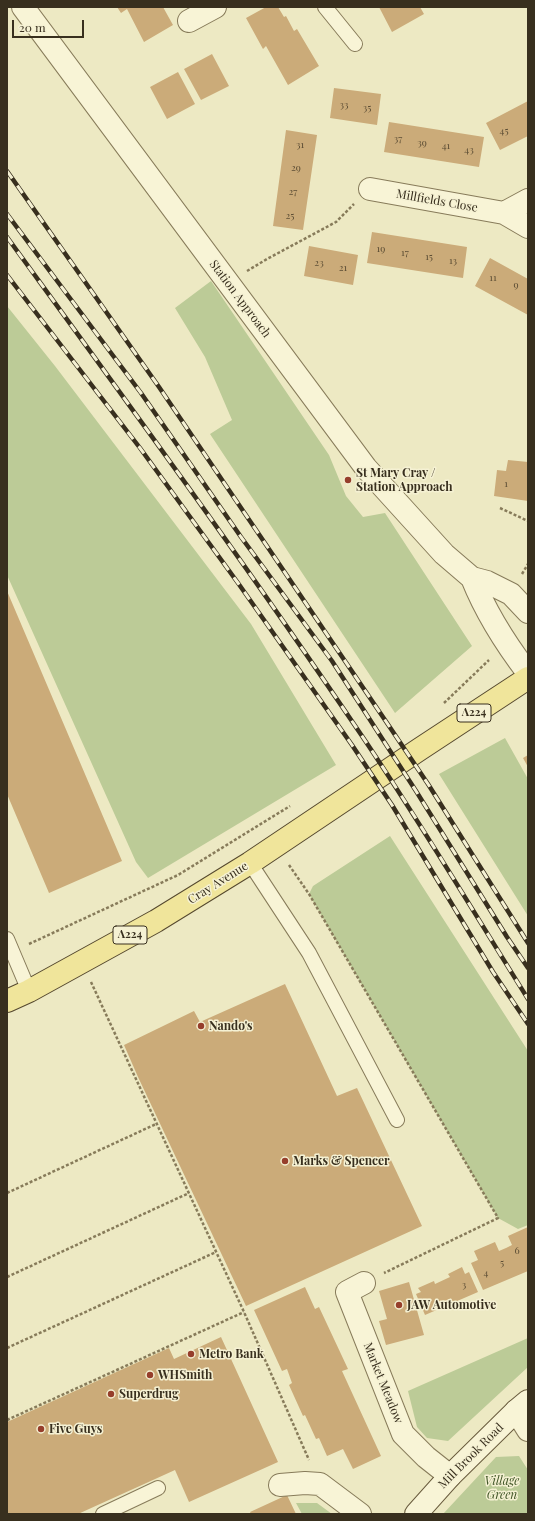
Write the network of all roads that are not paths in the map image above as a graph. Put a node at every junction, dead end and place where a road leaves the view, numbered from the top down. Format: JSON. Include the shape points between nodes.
{"nodes":[{"id":1,"x":23,"y":7,"type":"edge"},
{"id":2,"x":214,"y":7,"type":"edge"},
{"id":3,"x":325,"y":7,"type":"edge"},
{"id":4,"x":189,"y":21,"type":"dead end"},
{"id":5,"x":355,"y":44,"type":"dead end"},
{"id":6,"x":370,"y":189,"type":"road end"},
{"id":7,"x":528,"y":200,"type":"edge"},
{"id":8,"x":504,"y":212,"type":"junction"},
{"id":9,"x":528,"y":227,"type":"edge"},
{"id":10,"x":472,"y":578,"type":"junction"},
{"id":11,"x":528,"y":612,"type":"edge"},
{"id":12,"x":528,"y":673,"type":"edge"},
{"id":13,"x":528,"y":678,"type":"edge"},
{"id":14,"x":250,"y":863,"type":"junction"},
{"id":15,"x":10,"y":946,"type":"edge"},
{"id":16,"x":29,"y":991,"type":"junction"},
{"id":17,"x":7,"y":1001,"type":"edge"},
{"id":18,"x":397,"y":1120,"type":"dead end"},
{"id":19,"x":364,"y":1283,"type":"dead end"},
{"id":20,"x":522,"y":1406,"type":"edge"},
{"id":21,"x":528,"y":1430,"type":"edge"},
{"id":22,"x":450,"y":1476,"type":"junction"},
{"id":23,"x":280,"y":1484,"type":"dead end"},
{"id":24,"x":158,"y":1488,"type":"dead end"},
{"id":25,"x":103,"y":1514,"type":"edge"},
{"id":26,"x":360,"y":1514,"type":"edge"},
{"id":27,"x":416,"y":1514,"type":"edge"}],
"edges":[{"from":1,"to":10,"type":"street","name":"Station Approach","via":[[366,468],[444,554]]},
{"from":2,"to":4,"type":"street"},
{"from":3,"to":5,"type":"lane"},
{"from":6,"to":8,"type":"street","name":"Millfields Close"},
{"from":7,"to":8,"type":"street"},
{"from":8,"to":9,"type":"street","name":"Millfields Close"},
{"from":10,"to":11,"type":"street","name":"Station Approach","via":[[511,594]]},
{"from":10,"to":12,"type":"street","name":"Station Approach","via":[[488,615],[506,645]]},
{"from":13,"to":14,"type":"main road","name":"Cray Avenue","number":"A224"},
{"from":14,"to":16,"type":"main road","name":"Cray Avenue","number":"A224","via":[[156,921]]},
{"from":14,"to":18,"type":"lane","via":[[309,953]]},
{"from":15,"to":16,"type":"lane"},
{"from":16,"to":17,"type":"main road","name":"Cray Avenue","number":"A224"},
{"from":19,"to":22,"type":"street","name":"Market Meadow","via":[[346,1292],[403,1434]]},
{"from":20,"to":21,"type":"street"},
{"from":20,"to":22,"type":"street","name":"Mill Brook Road"},
{"from":22,"to":27,"type":"street","name":"Mill Brook Road"},
{"from":23,"to":26,"type":"street","via":[[320,1484]]},
{"from":24,"to":25,"type":"lane"}]}
